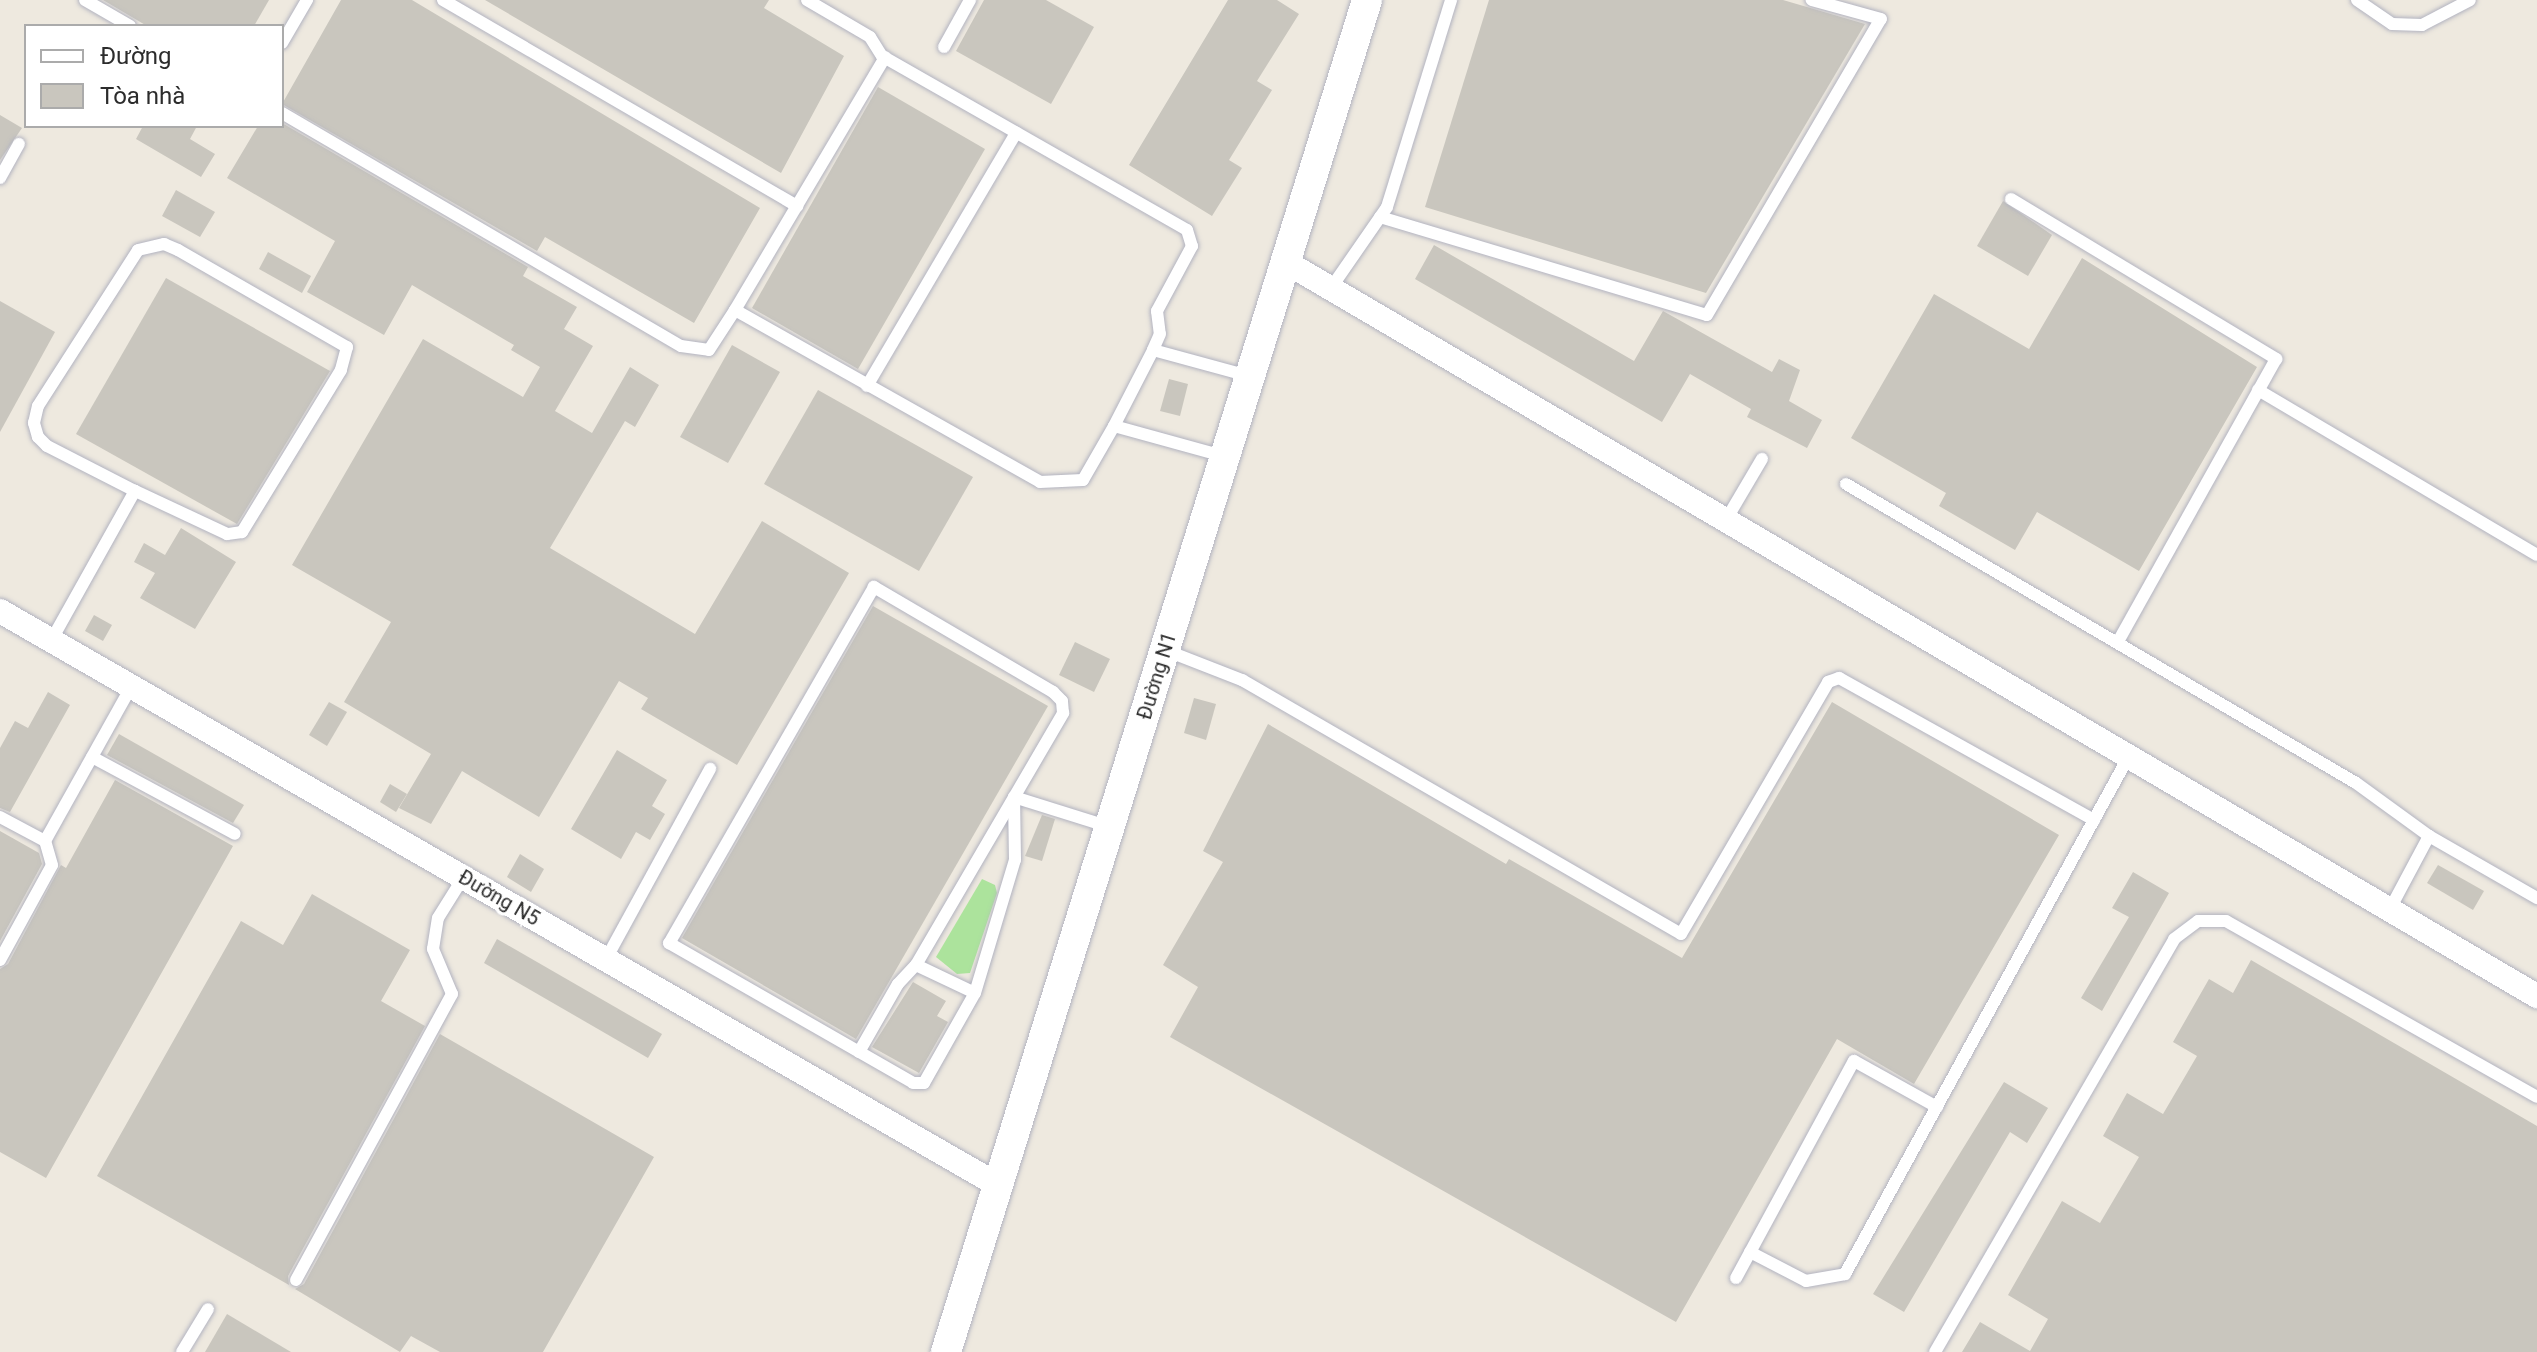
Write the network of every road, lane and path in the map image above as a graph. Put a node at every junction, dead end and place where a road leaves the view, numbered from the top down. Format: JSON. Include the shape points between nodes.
{"nodes":[{"id":1,"x":85,"y":0,"type":"edge"},
{"id":2,"x":307,"y":0,"type":"edge"},
{"id":3,"x":443,"y":0,"type":"edge"},
{"id":4,"x":807,"y":0,"type":"edge"},
{"id":5,"x":970,"y":0,"type":"edge"},
{"id":6,"x":1367,"y":0,"type":"edge"},
{"id":7,"x":1451,"y":0,"type":"edge"},
{"id":8,"x":1812,"y":0,"type":"edge"},
{"id":9,"x":2357,"y":0,"type":"edge"},
{"id":10,"x":2470,"y":0,"type":"edge"},
{"id":11,"x":127,"y":24,"type":"edge"},
{"id":12,"x":284,"y":40,"type":"edge"},
{"id":13,"x":944,"y":47,"type":"dead end"},
{"id":14,"x":885,"y":57,"type":"junction"},
{"id":15,"x":284,"y":114,"type":"edge"},
{"id":16,"x":1016,"y":133,"type":"junction"},
{"id":17,"x":19,"y":144,"type":"dead end"},
{"id":18,"x":0,"y":178,"type":"edge"},
{"id":19,"x":2011,"y":199,"type":"dead end"},
{"id":20,"x":797,"y":206,"type":"junction"},
{"id":21,"x":1380,"y":217,"type":"junction"},
{"id":22,"x":1284,"y":261,"type":"junction"},
{"id":23,"x":1331,"y":288,"type":"junction"},
{"id":24,"x":735,"y":310,"type":"junction"},
{"id":25,"x":1153,"y":350,"type":"junction"},
{"id":26,"x":1250,"y":376,"type":"junction"},
{"id":27,"x":867,"y":386,"type":"junction"},
{"id":28,"x":2258,"y":390,"type":"junction"},
{"id":29,"x":1114,"y":426,"type":"junction"},
{"id":30,"x":1227,"y":458,"type":"junction"},
{"id":31,"x":1762,"y":459,"type":"dead end"},
{"id":32,"x":1846,"y":484,"type":"dead end"},
{"id":33,"x":135,"y":491,"type":"junction"},
{"id":34,"x":1726,"y":520,"type":"junction"},
{"id":35,"x":2537,"y":555,"type":"edge"},
{"id":36,"x":0,"y":611,"type":"edge"},
{"id":37,"x":51,"y":641,"type":"junction"},
{"id":38,"x":2117,"y":643,"type":"junction"},
{"id":39,"x":1165,"y":650,"type":"junction"},
{"id":40,"x":131,"y":687,"type":"junction"},
{"id":41,"x":2129,"y":756,"type":"junction"},
{"id":42,"x":92,"y":757,"type":"junction"},
{"id":43,"x":710,"y":769,"type":"dead end"},
{"id":44,"x":1014,"y":797,"type":"junction"},
{"id":45,"x":0,"y":817,"type":"edge"},
{"id":46,"x":2094,"y":820,"type":"junction"},
{"id":47,"x":1110,"y":827,"type":"junction"},
{"id":48,"x":235,"y":834,"type":"dead end"},
{"id":49,"x":2429,"y":836,"type":"junction"},
{"id":50,"x":45,"y":841,"type":"junction"},
{"id":51,"x":463,"y":878,"type":"junction"},
{"id":52,"x":2536,"y":894,"type":"edge"},
{"id":53,"x":2390,"y":909,"type":"junction"},
{"id":54,"x":606,"y":959,"type":"junction"},
{"id":55,"x":0,"y":960,"type":"edge"},
{"id":56,"x":916,"y":965,"type":"junction"},
{"id":57,"x":975,"y":993,"type":"junction"},
{"id":58,"x":2537,"y":996,"type":"edge"},
{"id":59,"x":859,"y":1052,"type":"junction"},
{"id":60,"x":2537,"y":1097,"type":"edge"},
{"id":61,"x":1937,"y":1107,"type":"junction"},
{"id":62,"x":998,"y":1185,"type":"junction"},
{"id":63,"x":1750,"y":1252,"type":"junction"},
{"id":64,"x":1736,"y":1278,"type":"dead end"},
{"id":65,"x":296,"y":1280,"type":"dead end"},
{"id":66,"x":208,"y":1309,"type":"dead end"},
{"id":67,"x":182,"y":1352,"type":"edge"},
{"id":68,"x":946,"y":1352,"type":"edge"},
{"id":69,"x":1935,"y":1352,"type":"edge"}],
"edges":[{"from":1,"to":11,"type":"lane"},
{"from":2,"to":12,"type":"lane"},
{"from":3,"to":20,"type":"lane"},
{"from":4,"to":14,"type":"lane","via":[[870,37]]},
{"from":5,"to":13,"type":"lane"},
{"from":6,"to":22,"type":"street","name":"Đường N1"},
{"from":7,"to":21,"type":"lane"},
{"from":8,"to":21,"type":"lane","via":[[1881,19],[1707,315]]},
{"from":9,"to":10,"type":"lane","via":[[2392,24],[2422,25]]},
{"from":14,"to":16,"type":"lane"},
{"from":14,"to":20,"type":"lane"},
{"from":15,"to":24,"type":"lane","via":[[681,346],[709,350]]},
{"from":16,"to":25,"type":"lane","via":[[1191,235],[1192,246],[1157,311],[1160,334]]},
{"from":16,"to":27,"type":"lane"},
{"from":17,"to":18,"type":"lane"},
{"from":19,"to":28,"type":"lane","via":[[2276,359]]},
{"from":20,"to":24,"type":"lane"},
{"from":21,"to":23,"type":"lane"},
{"from":22,"to":23,"type":"street"},
{"from":22,"to":26,"type":"street","name":"Đường N1"},
{"from":23,"to":34,"type":"street"},
{"from":24,"to":27,"type":"lane"},
{"from":25,"to":26,"type":"lane"},
{"from":25,"to":29,"type":"lane"},
{"from":26,"to":30,"type":"street","name":"Đường N1"},
{"from":27,"to":29,"type":"lane","via":[[1029,478],[1051,484],[1083,480]]},
{"from":28,"to":35,"type":"lane"},
{"from":28,"to":38,"type":"lane"},
{"from":29,"to":30,"type":"lane"},
{"from":30,"to":39,"type":"street","name":"Đường N1"},
{"from":31,"to":34,"type":"lane"},
{"from":32,"to":38,"type":"lane"},
{"from":33,"to":33,"type":"lane","via":[[47,446],[34,423],[38,406],[138,250],[164,244],[178,250],[347,347],[341,370],[242,532],[227,534]]},
{"from":33,"to":37,"type":"lane"},
{"from":34,"to":41,"type":"street"},
{"from":36,"to":37,"type":"street","name":"Đường N5"},
{"from":37,"to":40,"type":"street","name":"Đường N5"},
{"from":38,"to":49,"type":"lane","via":[[2356,783]]},
{"from":39,"to":46,"type":"lane","via":[[1242,680],[1681,934],[1828,682],[1839,678]]},
{"from":39,"to":47,"type":"street","name":"Đường N1"},
{"from":40,"to":42,"type":"lane"},
{"from":40,"to":51,"type":"street","name":"Đường N5"},
{"from":41,"to":46,"type":"lane"},
{"from":41,"to":53,"type":"street"},
{"from":42,"to":48,"type":"lane"},
{"from":42,"to":50,"type":"lane"},
{"from":43,"to":54,"type":"lane"},
{"from":44,"to":47,"type":"lane"},
{"from":44,"to":56,"type":"lane"},
{"from":44,"to":57,"type":"lane","via":[[1015,860]]},
{"from":44,"to":59,"type":"lane","via":[[1063,713],[1062,701],[874,587],[669,943]]},
{"from":45,"to":50,"type":"lane"},
{"from":46,"to":61,"type":"lane"},
{"from":47,"to":62,"type":"street","name":"Đường N1"},
{"from":49,"to":52,"type":"lane"},
{"from":49,"to":53,"type":"lane"},
{"from":50,"to":55,"type":"lane","via":[[52,865]]},
{"from":51,"to":54,"type":"street","name":"Đường N5"},
{"from":51,"to":65,"type":"lane","via":[[438,918],[433,949],[452,994]]},
{"from":53,"to":58,"type":"street"},
{"from":54,"to":62,"type":"street","name":"Đường N5"},
{"from":56,"to":57,"type":"lane"},
{"from":56,"to":59,"type":"lane","via":[[898,984]]},
{"from":57,"to":59,"type":"lane","via":[[924,1083],[913,1083]]},
{"from":60,"to":69,"type":"lane","via":[[2226,921],[2198,921],[2174,939]]},
{"from":61,"to":63,"type":"lane","via":[[1845,1274],[1806,1281]]},
{"from":61,"to":63,"type":"lane","via":[[1854,1061]]},
{"from":62,"to":68,"type":"street","name":"Đường N1"},
{"from":63,"to":64,"type":"lane"},
{"from":66,"to":67,"type":"lane"}]}
